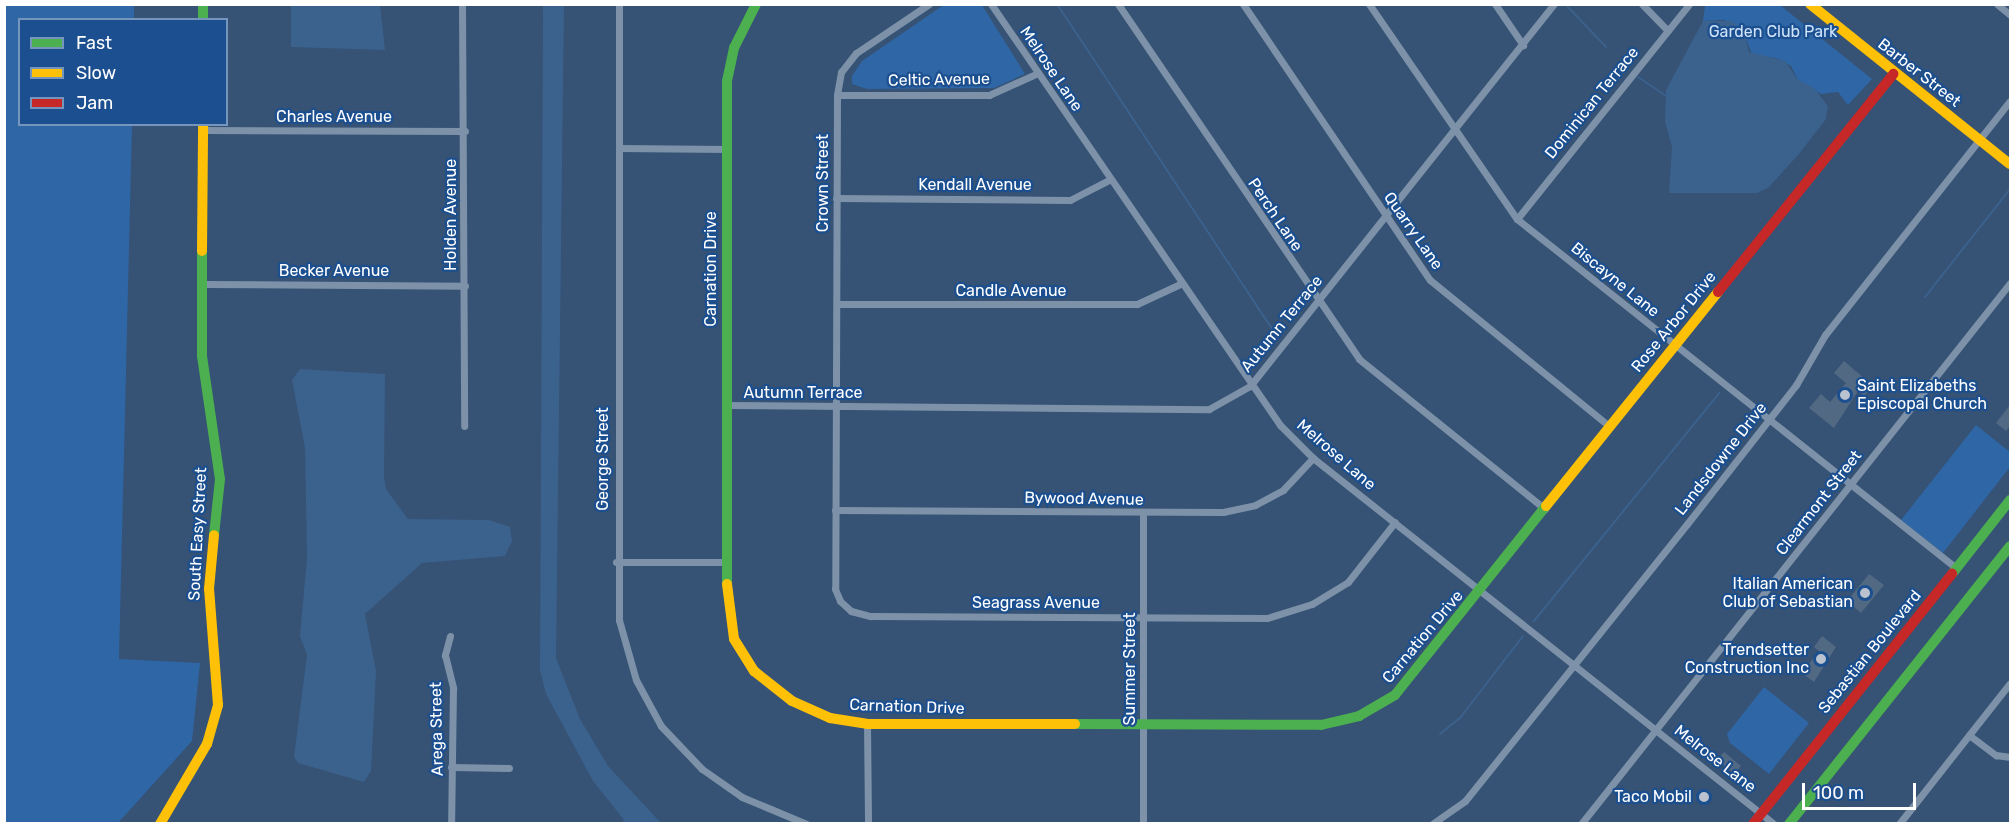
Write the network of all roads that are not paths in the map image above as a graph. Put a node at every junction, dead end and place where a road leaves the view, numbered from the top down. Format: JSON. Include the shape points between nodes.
{"nodes":[{"id":1,"x":462,"y":4,"type":"edge"},
{"id":2,"x":619,"y":4,"type":"edge"},
{"id":3,"x":756,"y":4,"type":"edge"},
{"id":4,"x":929,"y":4,"type":"edge"},
{"id":5,"x":991,"y":4,"type":"edge"},
{"id":6,"x":1118,"y":4,"type":"edge"},
{"id":7,"x":1243,"y":4,"type":"edge"},
{"id":8,"x":1369,"y":4,"type":"edge"},
{"id":9,"x":1495,"y":4,"type":"edge"},
{"id":10,"x":1554,"y":4,"type":"edge"},
{"id":11,"x":1642,"y":4,"type":"edge"},
{"id":12,"x":1689,"y":4,"type":"edge"},
{"id":13,"x":1810,"y":4,"type":"edge"},
{"id":14,"x":1997,"y":4,"type":"edge"},
{"id":15,"x":2010,"y":15,"type":"edge"},
{"id":16,"x":1668,"y":31,"type":"junction"},
{"id":17,"x":1522,"y":45,"type":"junction"},
{"id":18,"x":1038,"y":73,"type":"junction"},
{"id":19,"x":1893,"y":74,"type":"junction"},
{"id":20,"x":837,"y":95,"type":"junction"},
{"id":21,"x":2010,"y":100,"type":"edge"},
{"id":22,"x":203,"y":127,"type":"edge"},
{"id":23,"x":465,"y":131,"type":"junction"},
{"id":24,"x":1455,"y":132,"type":"junction"},
{"id":25,"x":1980,"y":140,"type":"junction"},
{"id":26,"x":619,"y":148,"type":"junction"},
{"id":27,"x":727,"y":149,"type":"junction"},
{"id":28,"x":2010,"y":165,"type":"edge"},
{"id":29,"x":1109,"y":180,"type":"junction"},
{"id":30,"x":836,"y":198,"type":"junction"},
{"id":31,"x":1386,"y":216,"type":"junction"},
{"id":32,"x":1517,"y":219,"type":"junction"},
{"id":33,"x":2010,"y":283,"type":"edge"},
{"id":34,"x":203,"y":284,"type":"junction"},
{"id":35,"x":1180,"y":284,"type":"junction"},
{"id":36,"x":465,"y":286,"type":"junction"},
{"id":37,"x":1318,"y":302,"type":"junction"},
{"id":38,"x":837,"y":304,"type":"junction"},
{"id":39,"x":1674,"y":346,"type":"junction"},
{"id":40,"x":1250,"y":386,"type":"junction"},
{"id":41,"x":726,"y":405,"type":"junction"},
{"id":42,"x":836,"y":406,"type":"junction"},
{"id":43,"x":1769,"y":421,"type":"junction"},
{"id":44,"x":464,"y":426,"type":"dead end"},
{"id":45,"x":1610,"y":427,"type":"junction"},
{"id":46,"x":1314,"y":458,"type":"junction"},
{"id":47,"x":1851,"y":484,"type":"junction"},
{"id":48,"x":2010,"y":500,"type":"edge"},
{"id":49,"x":1545,"y":509,"type":"junction"},
{"id":50,"x":835,"y":510,"type":"junction"},
{"id":51,"x":1143,"y":514,"type":"junction"},
{"id":52,"x":1395,"y":522,"type":"junction"},
{"id":53,"x":2010,"y":546,"type":"edge"},
{"id":54,"x":616,"y":562,"type":"junction"},
{"id":55,"x":726,"y":562,"type":"junction"},
{"id":56,"x":1956,"y":568,"type":"junction"},
{"id":57,"x":1481,"y":590,"type":"junction"},
{"id":58,"x":1143,"y":616,"type":"junction"},
{"id":59,"x":450,"y":636,"type":"dead end"},
{"id":60,"x":1574,"y":664,"type":"junction"},
{"id":61,"x":2010,"y":683,"type":"edge"},
{"id":62,"x":867,"y":724,"type":"junction"},
{"id":63,"x":1143,"y":725,"type":"junction"},
{"id":64,"x":1656,"y":729,"type":"junction"},
{"id":65,"x":1969,"y":735,"type":"junction"},
{"id":66,"x":2010,"y":758,"type":"edge"},
{"id":67,"x":451,"y":767,"type":"junction"},
{"id":68,"x":508,"y":768,"type":"dead end"},
{"id":69,"x":1762,"y":813,"type":"junction"},
{"id":70,"x":1437,"y":823,"type":"edge"},
{"id":71,"x":160,"y":824,"type":"edge"},
{"id":72,"x":451,"y":824,"type":"edge"},
{"id":73,"x":807,"y":824,"type":"edge"},
{"id":74,"x":868,"y":824,"type":"edge"},
{"id":75,"x":1143,"y":824,"type":"edge"},
{"id":76,"x":1581,"y":824,"type":"edge"},
{"id":77,"x":1753,"y":824,"type":"edge"},
{"id":78,"x":1774,"y":824,"type":"edge"},
{"id":79,"x":1789,"y":824,"type":"edge"},
{"id":80,"x":1899,"y":824,"type":"edge"}],
"edges":[{"from":1,"to":23,"type":"street","name":"Holden Avenue"},
{"from":2,"to":26,"type":"street","name":"George Street"},
{"from":3,"to":27,"type":"street","name":"Carnation Drive","via":[[734,48],[727,81]]},
{"from":4,"to":20,"type":"street","name":"Crown Street","via":[[856,53],[841,72]]},
{"from":5,"to":18,"type":"street","name":"Melrose Lane"},
{"from":6,"to":37,"type":"street","name":"Perch Lane"},
{"from":7,"to":31,"type":"street","name":"Quarry Lane"},
{"from":8,"to":24,"type":"street","name":"Biscayne Lane"},
{"from":9,"to":17,"type":"street"},
{"from":10,"to":17,"type":"street","name":"Autumn Terrace"},
{"from":11,"to":16,"type":"street"},
{"from":12,"to":16,"type":"street","name":"Dominican Terrace"},
{"from":13,"to":19,"type":"street","name":"Barber Street"},
{"from":14,"to":15,"type":"street"},
{"from":16,"to":32,"type":"street","name":"Dominican Terrace"},
{"from":17,"to":24,"type":"street","name":"Autumn Terrace"},
{"from":18,"to":20,"type":"street","name":"Celtic Avenue","via":[[989,95]]},
{"from":18,"to":29,"type":"street","name":"Melrose Lane"},
{"from":19,"to":25,"type":"street","name":"Barber Street"},
{"from":19,"to":39,"type":"street","name":"Rose Arbor Drive"},
{"from":20,"to":30,"type":"street","name":"Crown Street"},
{"from":21,"to":25,"type":"street","name":"Landsdowne Drive"},
{"from":22,"to":23,"type":"street","name":"Charles Avenue"},
{"from":22,"to":34,"type":"street","name":"South Easy Street"},
{"from":23,"to":36,"type":"street","name":"Holden Avenue"},
{"from":24,"to":31,"type":"street","name":"Autumn Terrace"},
{"from":24,"to":32,"type":"street","name":"Biscayne Lane"},
{"from":25,"to":28,"type":"street","name":"Barber Street"},
{"from":25,"to":43,"type":"street","name":"Landsdowne Drive","via":[[1825,335]]},
{"from":26,"to":27,"type":"street"},
{"from":26,"to":54,"type":"street","name":"George Street"},
{"from":27,"to":41,"type":"street","name":"Carnation Drive"},
{"from":29,"to":30,"type":"street","name":"Kendall Avenue","via":[[1070,200]]},
{"from":29,"to":35,"type":"street","name":"Melrose Lane"},
{"from":30,"to":38,"type":"street","name":"Crown Street"},
{"from":31,"to":37,"type":"street","name":"Autumn Terrace"},
{"from":31,"to":45,"type":"street","name":"Quarry Lane","via":[[1446,296]]},
{"from":32,"to":39,"type":"street","name":"Biscayne Lane"},
{"from":33,"to":47,"type":"street","name":"Clearmont Street"},
{"from":34,"to":36,"type":"street","name":"Becker Avenue"},
{"from":34,"to":71,"type":"street","name":"South Easy Street","via":[[204,380],[220,479],[209,588],[218,705],[207,744]]},
{"from":35,"to":38,"type":"street","name":"Candle Avenue","via":[[1137,304]]},
{"from":35,"to":40,"type":"street","name":"Melrose Lane"},
{"from":36,"to":44,"type":"street","name":"Holden Avenue"},
{"from":37,"to":40,"type":"street","name":"Autumn Terrace"},
{"from":37,"to":49,"type":"street","name":"Perch Lane","via":[[1359,359]]},
{"from":38,"to":42,"type":"street","name":"Crown Street"},
{"from":39,"to":43,"type":"street","name":"Biscayne Lane"},
{"from":39,"to":45,"type":"street","name":"Rose Arbor Drive"},
{"from":40,"to":42,"type":"street","name":"Autumn Terrace","via":[[1209,410]]},
{"from":40,"to":46,"type":"street","name":"Melrose Lane"},
{"from":41,"to":42,"type":"street","name":"Autumn Terrace"},
{"from":41,"to":55,"type":"street","name":"Carnation Drive"},
{"from":42,"to":50,"type":"street","name":"Seagrass Avenue"},
{"from":43,"to":47,"type":"street","name":"Biscayne Lane"},
{"from":43,"to":60,"type":"street","name":"Landsdowne Drive"},
{"from":45,"to":49,"type":"street","name":"Rose Arbor Drive"},
{"from":46,"to":51,"type":"street","name":"Bywood Avenue","via":[[1283,490],[1255,505],[1223,512]]},
{"from":46,"to":52,"type":"street","name":"Melrose Lane"},
{"from":47,"to":56,"type":"street","name":"Biscayne Lane"},
{"from":47,"to":64,"type":"street","name":"Clearmont Street"},
{"from":48,"to":56,"type":"street","name":"Sebastian Boulevard"},
{"from":49,"to":57,"type":"street","name":"Rose Arbor Drive"},
{"from":50,"to":51,"type":"street","name":"Bywood Avenue"},
{"from":50,"to":58,"type":"street","name":"Seagrass Avenue","via":[[835,589],[851,611],[870,616]]},
{"from":51,"to":58,"type":"street","name":"Summer Street"},
{"from":52,"to":57,"type":"street","name":"Melrose Lane"},
{"from":52,"to":58,"type":"street","name":"Seagrass Avenue","via":[[1348,582],[1312,604],[1267,618]]},
{"from":53,"to":79,"type":"street"},
{"from":54,"to":55,"type":"street"},
{"from":54,"to":73,"type":"street","name":"George Street","via":[[619,620],[636,680],[661,726],[702,770],[741,797]]},
{"from":55,"to":62,"type":"street","name":"Carnation Drive","via":[[727,610],[734,639],[754,671],[792,701],[830,718]]},
{"from":56,"to":69,"type":"street","name":"Sebastian Boulevard"},
{"from":57,"to":60,"type":"street","name":"Melrose Lane"},
{"from":57,"to":63,"type":"street","name":"Carnation Drive","via":[[1395,696],[1359,716],[1321,725]]},
{"from":58,"to":63,"type":"street","name":"Summer Street"},
{"from":59,"to":67,"type":"street","name":"Arega Street","via":[[445,655],[453,688]]},
{"from":60,"to":64,"type":"street","name":"Melrose Lane"},
{"from":60,"to":70,"type":"street","name":"Landsdowne Drive","via":[[1465,801]]},
{"from":61,"to":65,"type":"street"},
{"from":62,"to":63,"type":"street","name":"Carnation Drive"},
{"from":62,"to":74,"type":"street"},
{"from":63,"to":75,"type":"street","name":"Summer Street"},
{"from":64,"to":69,"type":"street","name":"Melrose Lane"},
{"from":64,"to":76,"type":"street","name":"Clearmont Street"},
{"from":65,"to":66,"type":"street","via":[[1996,755]]},
{"from":65,"to":80,"type":"street"},
{"from":67,"to":68,"type":"street"},
{"from":67,"to":72,"type":"street","name":"Arega Street"},
{"from":69,"to":77,"type":"street","name":"Sebastian Boulevard"},
{"from":69,"to":78,"type":"street","name":"Melrose Lane"}]}
